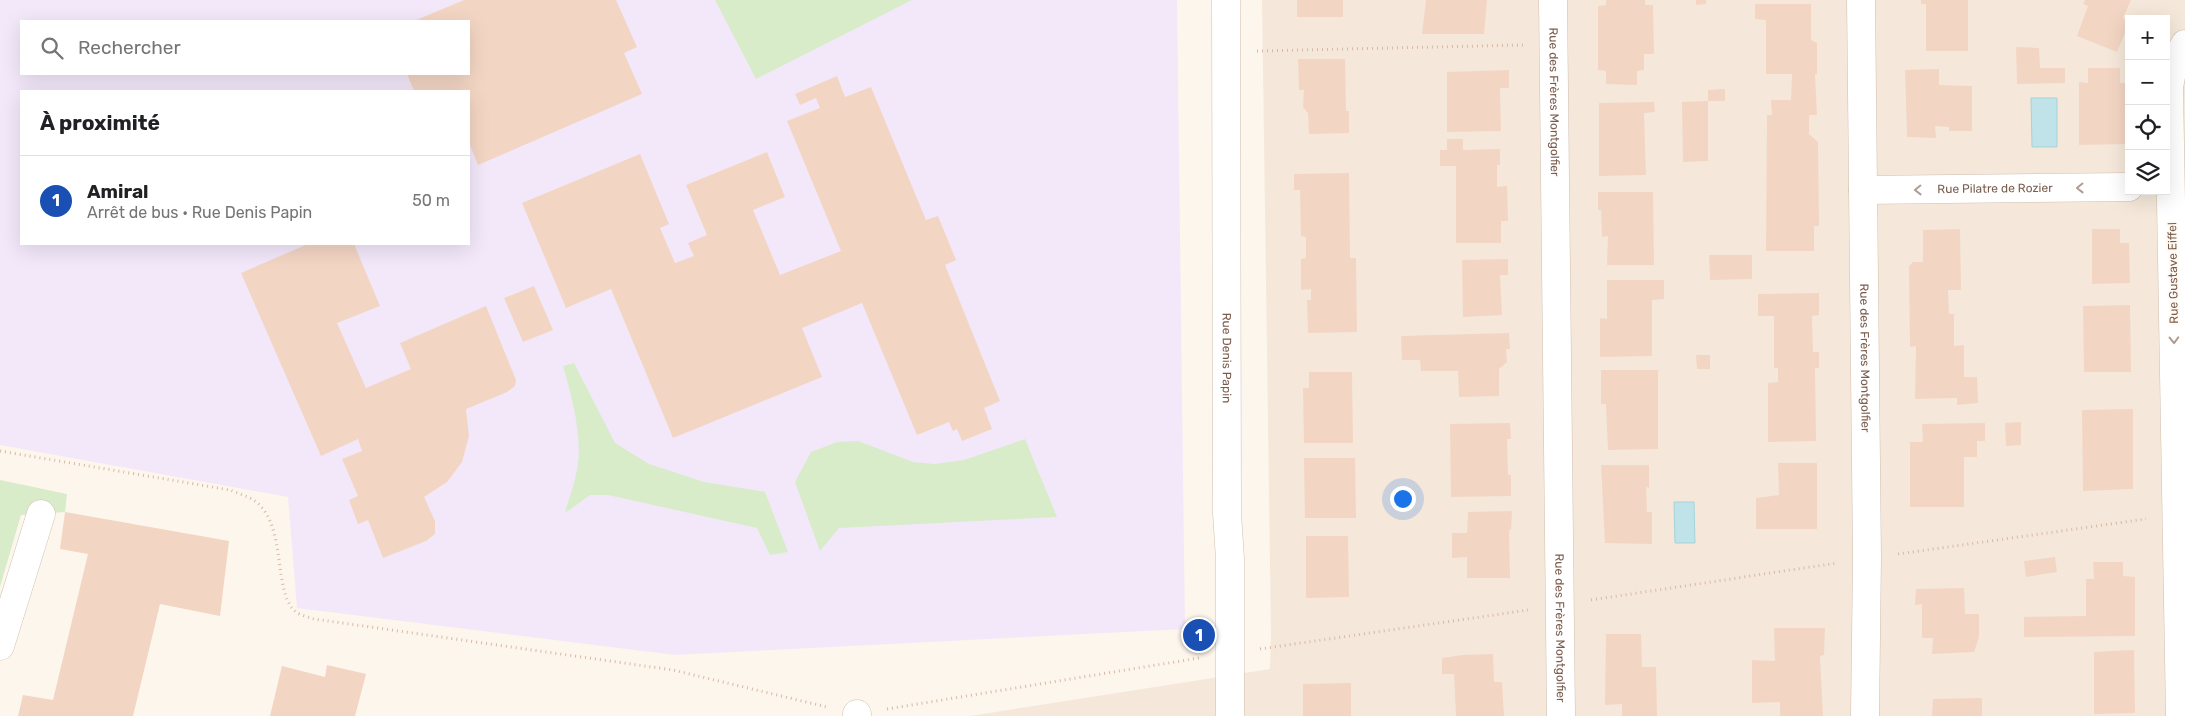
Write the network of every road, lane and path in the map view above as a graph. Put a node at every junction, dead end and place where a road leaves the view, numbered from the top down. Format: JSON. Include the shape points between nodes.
{"nodes":[{"id":1,"x":1226,"y":0,"type":"edge"},
{"id":2,"x":1553,"y":0,"type":"edge"},
{"id":3,"x":1861,"y":0,"type":"edge"},
{"id":4,"x":1553,"y":44,"type":"junction"},
{"id":5,"x":2185,"y":44,"type":"edge"},
{"id":6,"x":1226,"y":52,"type":"junction"},
{"id":7,"x":2125,"y":187,"type":"edge"},
{"id":8,"x":2174,"y":187,"type":"edge"},
{"id":9,"x":1863,"y":190,"type":"junction"},
{"id":10,"x":0,"y":451,"type":"edge"},
{"id":11,"x":41,"y":514,"type":"dead end"},
{"id":12,"x":2177,"y":515,"type":"junction"},
{"id":13,"x":1867,"y":558,"type":"junction"},
{"id":14,"x":1559,"y":605,"type":"junction"},
{"id":15,"x":0,"y":646,"type":"edge"},
{"id":16,"x":1230,"y":653,"type":"junction"},
{"id":17,"x":857,"y":715,"type":"edge"},
{"id":18,"x":1230,"y":716,"type":"edge"},
{"id":19,"x":1561,"y":716,"type":"edge"},
{"id":20,"x":1866,"y":716,"type":"edge"},
{"id":21,"x":2180,"y":716,"type":"edge"}],
"edges":[{"from":1,"to":6,"type":"street","name":"Rue Denis Papin"},
{"from":2,"to":4,"type":"street","name":"Rue des Frères Montgolfier"},
{"from":3,"to":9,"type":"street","name":"Rue des Frères Montgolfier"},
{"from":4,"to":6,"type":"path"},
{"from":4,"to":14,"type":"street","name":"Rue des Frères Montgolfier"},
{"from":5,"to":8,"type":"street","name":"Rue Gustave Eiffel","via":[[2173,66],[2169,87]]},
{"from":6,"to":16,"type":"street","name":"Rue Denis Papin"},
{"from":7,"to":9,"type":"street","name":"Rue Pilatre de Rozier","one_way":true},
{"from":8,"to":12,"type":"street","name":"Rue Gustave Eiffel","one_way":true},
{"from":9,"to":13,"type":"street","name":"Rue des Frères Montgolfier"},
{"from":10,"to":17,"type":"path","via":[[230,490],[254,501],[266,514],[275,536],[287,600],[296,612],[314,619],[673,670]]},
{"from":11,"to":15,"type":"street"},
{"from":12,"to":13,"type":"path"},
{"from":12,"to":21,"type":"street","name":"Rue Gustave Eiffel"},
{"from":13,"to":14,"type":"path"},
{"from":13,"to":20,"type":"street","name":"Rue des Frères Montgolfier"},
{"from":14,"to":16,"type":"path"},
{"from":14,"to":19,"type":"street","name":"Rue des Frères Montgolfier"},
{"from":16,"to":17,"type":"path"},
{"from":16,"to":18,"type":"street","name":"Rue Denis Papin"}]}
